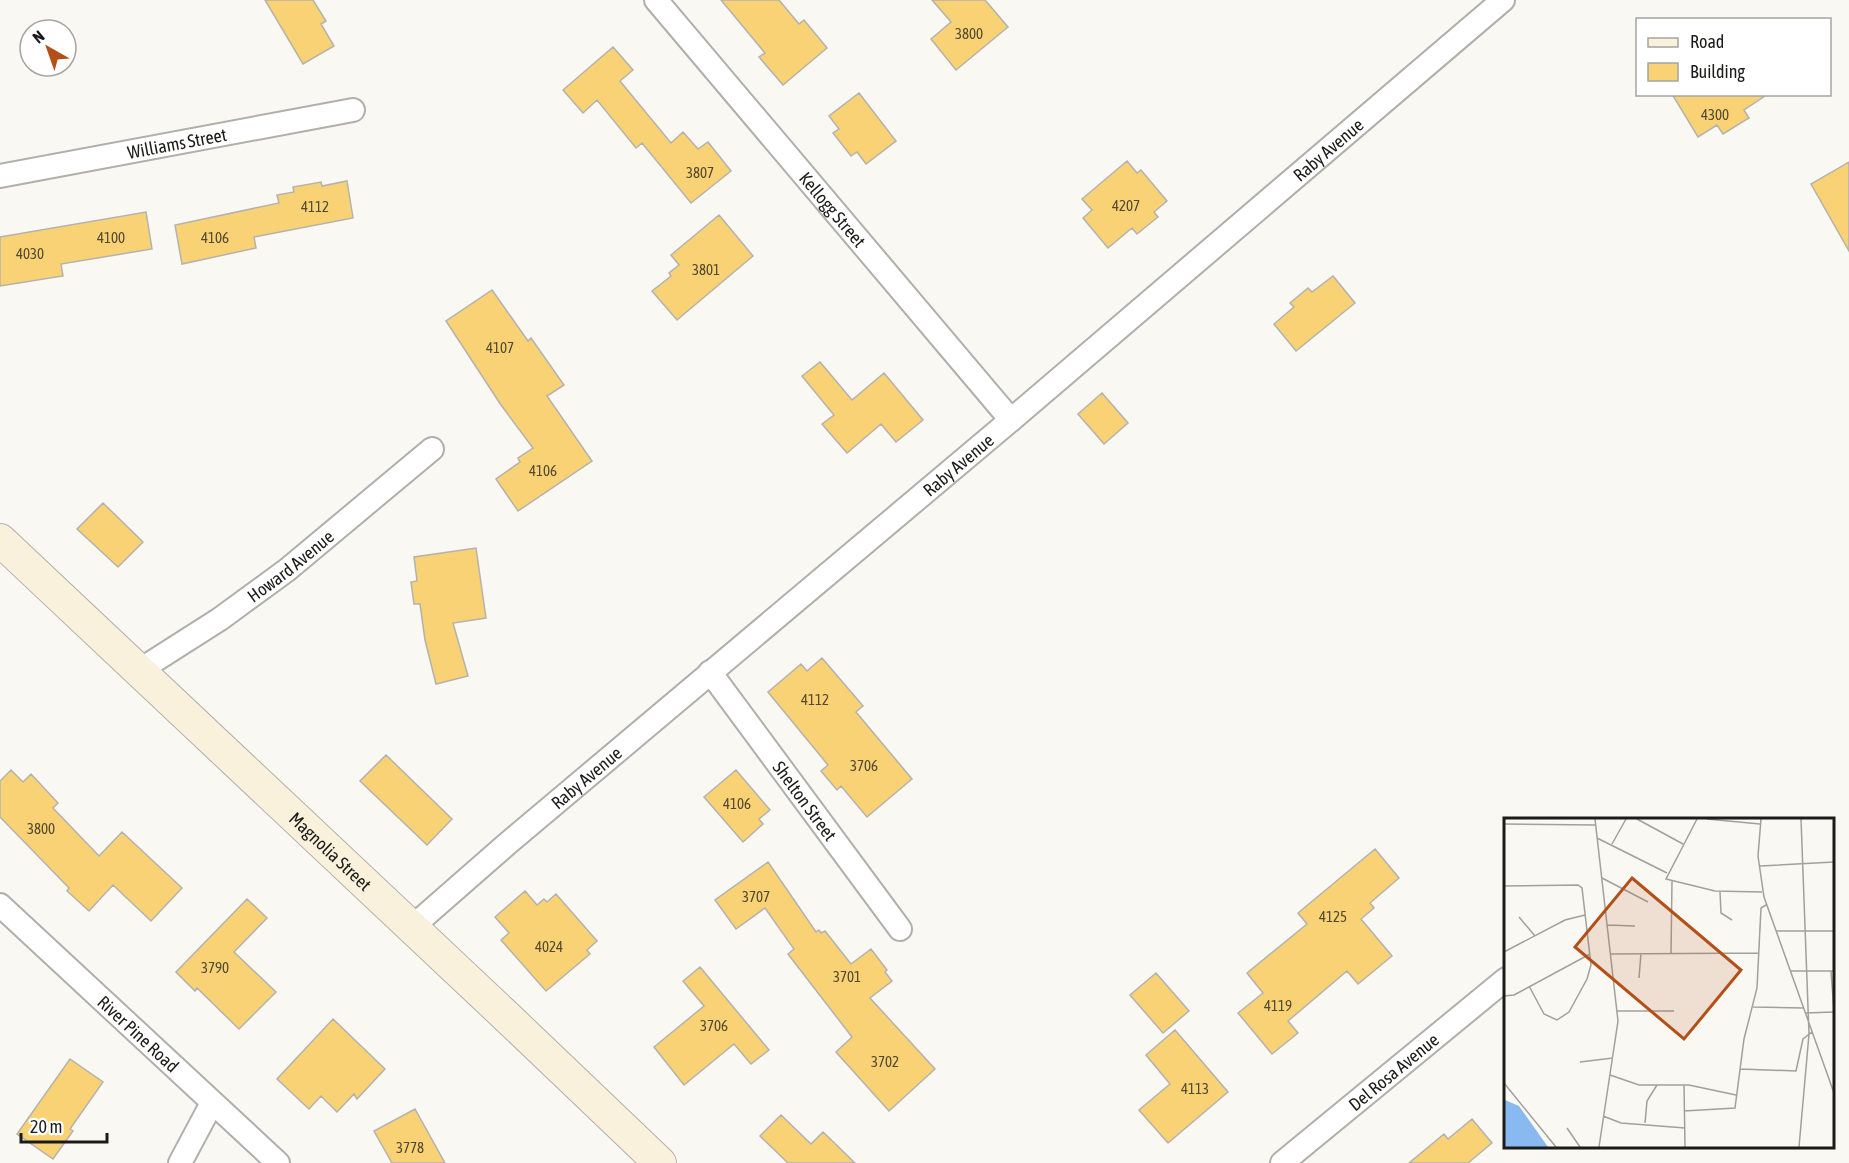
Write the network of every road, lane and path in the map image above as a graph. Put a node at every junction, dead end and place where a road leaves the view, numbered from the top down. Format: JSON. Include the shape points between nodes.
{"nodes":[{"id":1,"x":656,"y":0,"type":"edge"},
{"id":2,"x":1503,"y":0,"type":"edge"},
{"id":3,"x":353,"y":110,"type":"dead end"},
{"id":4,"x":0,"y":176,"type":"edge"},
{"id":5,"x":1011,"y":420,"type":"junction"},
{"id":6,"x":432,"y":449,"type":"dead end"},
{"id":7,"x":0,"y":540,"type":"edge"},
{"id":8,"x":140,"y":670,"type":"junction"},
{"id":9,"x":710,"y":672,"type":"junction"},
{"id":10,"x":0,"y":905,"type":"edge"},
{"id":11,"x":411,"y":928,"type":"junction"},
{"id":12,"x":900,"y":929,"type":"dead end"},
{"id":13,"x":1504,"y":981,"type":"edge"},
{"id":14,"x":212,"y":1103,"type":"junction"},
{"id":15,"x":180,"y":1163,"type":"edge"},
{"id":16,"x":278,"y":1163,"type":"edge"},
{"id":17,"x":660,"y":1163,"type":"edge"},
{"id":18,"x":1282,"y":1163,"type":"edge"}],
"edges":[{"from":1,"to":5,"type":"street","name":"Kellogg Street"},
{"from":2,"to":5,"type":"street","name":"Raby Avenue"},
{"from":3,"to":4,"type":"street","name":"Williams Street"},
{"from":5,"to":9,"type":"street","name":"Raby Avenue"},
{"from":6,"to":8,"type":"street","name":"Howard Avenue","via":[[286,570],[220,619]]},
{"from":7,"to":8,"type":"street","name":"Magnolia Street"},
{"from":8,"to":11,"type":"street","name":"Magnolia Street"},
{"from":9,"to":11,"type":"street","name":"Raby Avenue"},
{"from":9,"to":12,"type":"street","name":"Shelton Street"},
{"from":10,"to":14,"type":"street","name":"River Pine Road"},
{"from":11,"to":17,"type":"street","name":"Magnolia Street"},
{"from":13,"to":18,"type":"street","name":"Del Rosa Avenue"},
{"from":14,"to":15,"type":"street"},
{"from":14,"to":16,"type":"street","name":"River Pine Road"}]}
